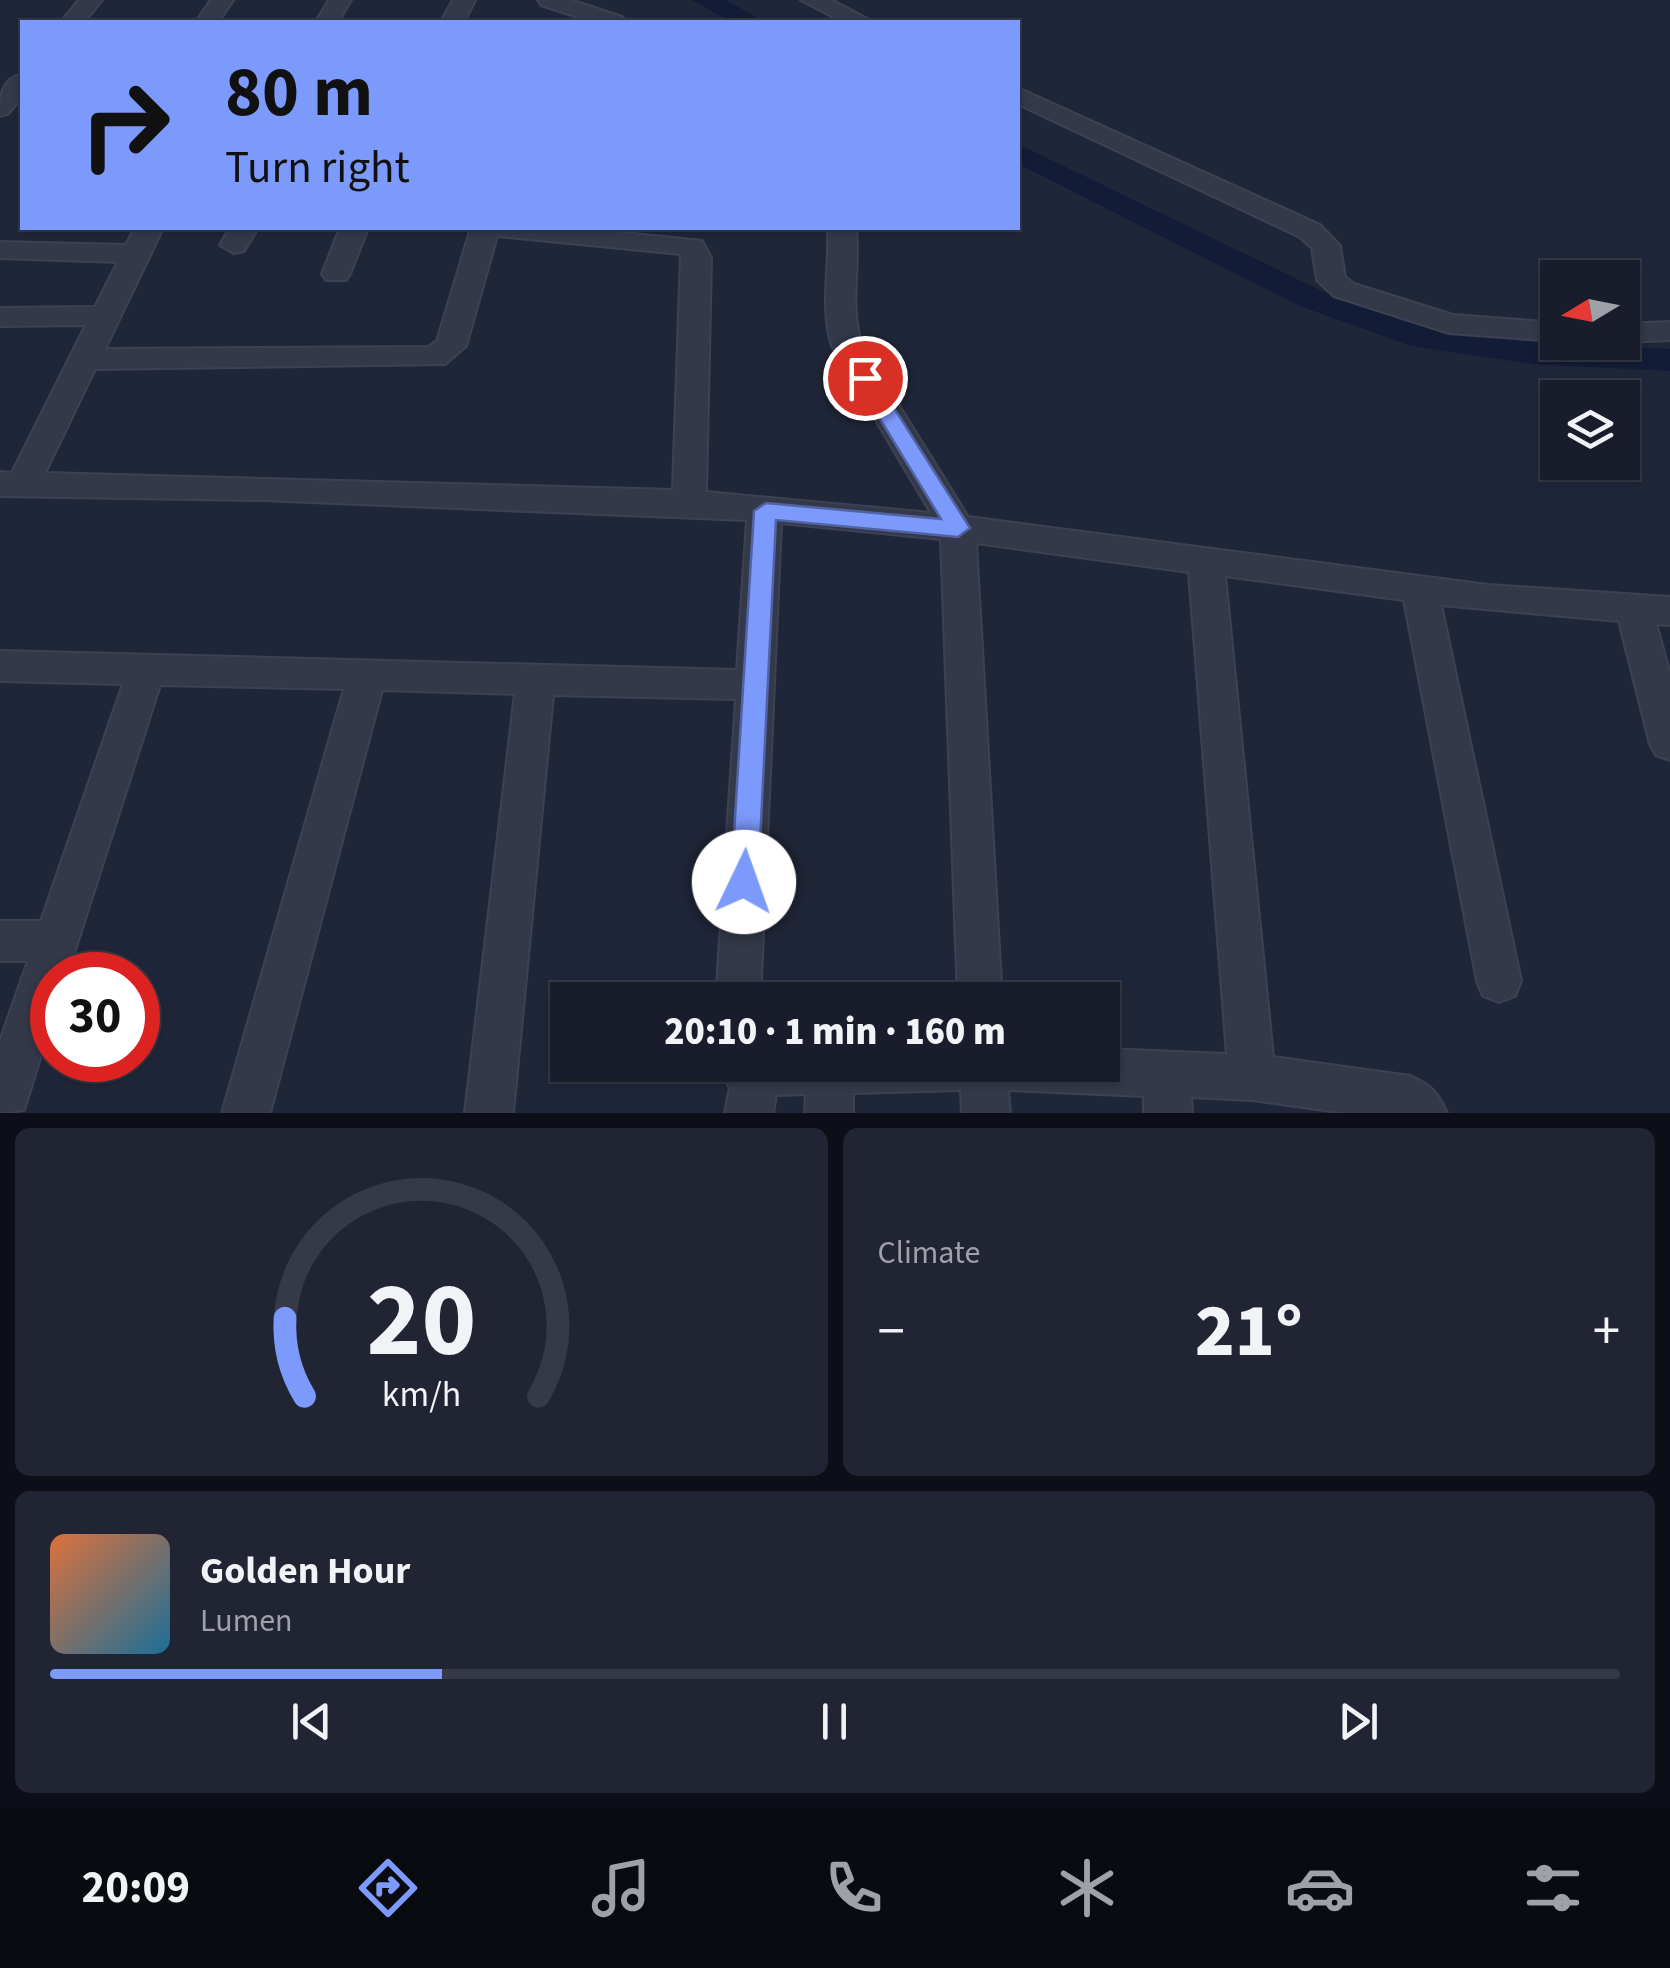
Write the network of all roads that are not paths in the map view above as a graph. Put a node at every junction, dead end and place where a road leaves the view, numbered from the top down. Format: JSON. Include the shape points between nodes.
{"nodes":[{"id":1,"x":91,"y":0,"type":"edge"},
{"id":2,"x":549,"y":0,"type":"edge"},
{"id":3,"x":812,"y":0,"type":"edge"},
{"id":4,"x":587,"y":18,"type":"edge"},
{"id":5,"x":74,"y":20,"type":"edge"},
{"id":6,"x":857,"y":20,"type":"edge"},
{"id":7,"x":20,"y":83,"type":"edge"},
{"id":8,"x":1020,"y":96,"type":"edge"},
{"id":9,"x":0,"y":108,"type":"edge"},
{"id":10,"x":353,"y":230,"type":"edge"},
{"id":11,"x":484,"y":230,"type":"edge"},
{"id":12,"x":555,"y":230,"type":"edge"},
{"id":13,"x":842,"y":230,"type":"edge"},
{"id":14,"x":696,"y":237,"type":"edge"},
{"id":15,"x":143,"y":240,"type":"edge"},
{"id":16,"x":0,"y":250,"type":"edge"},
{"id":17,"x":336,"y":274,"type":"dead end"},
{"id":18,"x":0,"y":316,"type":"edge"},
{"id":19,"x":106,"y":316,"type":"junction"},
{"id":20,"x":1670,"y":331,"type":"edge"},
{"id":21,"x":1540,"y":332,"type":"edge"},
{"id":22,"x":1640,"y":332,"type":"edge"},
{"id":23,"x":84,"y":358,"type":"junction"},
{"id":24,"x":11,"y":484,"type":"edge"},
{"id":25,"x":688,"y":503,"type":"junction"},
{"id":26,"x":766,"y":511,"type":"junction"},
{"id":27,"x":958,"y":528,"type":"junction"},
{"id":28,"x":1206,"y":561,"type":"junction"},
{"id":29,"x":1420,"y":589,"type":"junction"},
{"id":30,"x":1652,"y":610,"type":"edge"},
{"id":31,"x":0,"y":666,"type":"edge"},
{"id":32,"x":146,"y":671,"type":"junction"},
{"id":33,"x":367,"y":676,"type":"junction"},
{"id":34,"x":536,"y":678,"type":"junction"},
{"id":35,"x":756,"y":685,"type":"junction"},
{"id":36,"x":1670,"y":744,"type":"edge"},
{"id":37,"x":0,"y":941,"type":"edge"},
{"id":38,"x":56,"y":941,"type":"junction"},
{"id":39,"x":1499,"y":981,"type":"dead end"},
{"id":40,"x":739,"y":982,"type":"edge"},
{"id":41,"x":979,"y":982,"type":"edge"},
{"id":42,"x":1252,"y":1077,"type":"junction"},
{"id":43,"x":888,"y":1082,"type":"edge"},
{"id":44,"x":984,"y":1082,"type":"edge"},
{"id":45,"x":1093,"y":1082,"type":"edge"},
{"id":46,"x":748,"y":1084,"type":"edge"},
{"id":47,"x":829,"y":1092,"type":"edge"},
{"id":48,"x":1168,"y":1093,"type":"edge"},
{"id":49,"x":0,"y":1110,"type":"edge"},
{"id":50,"x":246,"y":1113,"type":"edge"},
{"id":51,"x":490,"y":1113,"type":"edge"},
{"id":52,"x":986,"y":1113,"type":"edge"},
{"id":53,"x":1423,"y":1113,"type":"edge"}],
"edges":[{"from":1,"to":5,"type":"street"},
{"from":2,"to":4,"type":"street"},
{"from":3,"to":6,"type":"street"},
{"from":7,"to":9,"type":"street"},
{"from":8,"to":21,"type":"street","via":[[1310,231],[1326,246],[1331,280],[1344,290],[1450,324]]},
{"from":10,"to":17,"type":"street"},
{"from":11,"to":23,"type":"street","via":[[451,346],[434,357]]},
{"from":12,"to":14,"type":"street"},
{"from":13,"to":27,"type":"street","via":[[838,318],[848,346]]},
{"from":14,"to":25,"type":"street"},
{"from":15,"to":16,"type":"street"},
{"from":15,"to":19,"type":"street"},
{"from":18,"to":19,"type":"street"},
{"from":19,"to":23,"type":"street"},
{"from":20,"to":22,"type":"street"},
{"from":23,"to":24,"type":"street"},
{"from":24,"to":25,"type":"street"},
{"from":25,"to":26,"type":"street"},
{"from":26,"to":27,"type":"street"},
{"from":26,"to":35,"type":"street"},
{"from":27,"to":28,"type":"street"},
{"from":27,"to":41,"type":"street"},
{"from":28,"to":29,"type":"street"},
{"from":28,"to":42,"type":"street"},
{"from":29,"to":30,"type":"street"},
{"from":29,"to":39,"type":"street"},
{"from":30,"to":36,"type":"street"},
{"from":31,"to":32,"type":"street"},
{"from":32,"to":33,"type":"street"},
{"from":32,"to":38,"type":"street"},
{"from":33,"to":34,"type":"street"},
{"from":33,"to":50,"type":"street"},
{"from":34,"to":35,"type":"street"},
{"from":34,"to":51,"type":"street"},
{"from":35,"to":40,"type":"street"},
{"from":37,"to":38,"type":"street"},
{"from":38,"to":49,"type":"street"},
{"from":42,"to":48,"type":"street"},
{"from":42,"to":53,"type":"street","via":[[1410,1099]]},
{"from":43,"to":47,"type":"street"},
{"from":44,"to":52,"type":"street"},
{"from":45,"to":48,"type":"street"},
{"from":46,"to":47,"type":"street"}]}
